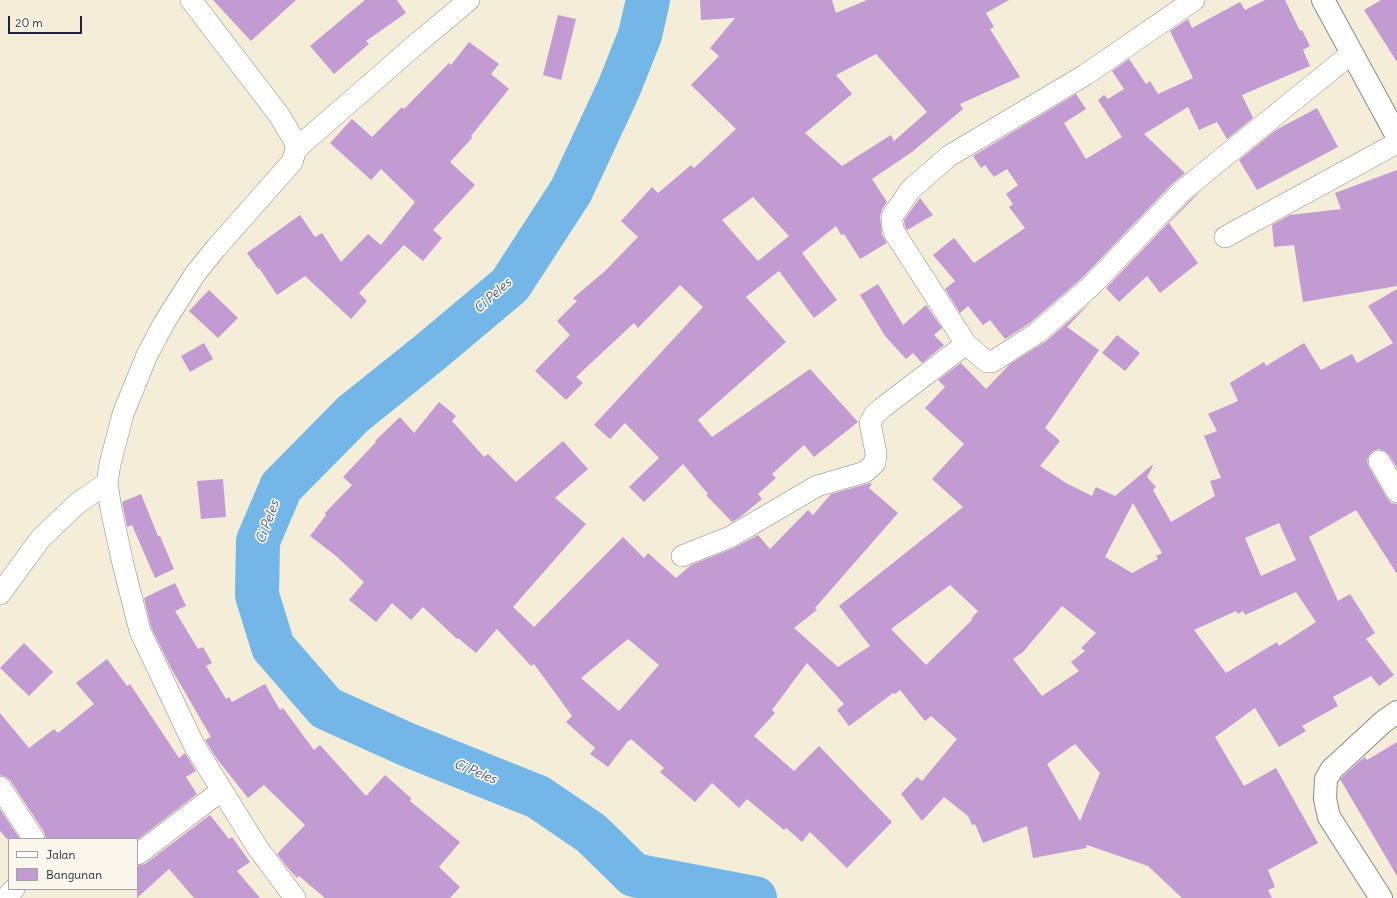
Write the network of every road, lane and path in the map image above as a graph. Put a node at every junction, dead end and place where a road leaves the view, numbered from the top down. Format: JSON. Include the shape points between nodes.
{"nodes":[{"id":1,"x":192,"y":0,"type":"edge"},
{"id":2,"x":469,"y":0,"type":"edge"},
{"id":3,"x":1194,"y":0,"type":"edge"},
{"id":4,"x":1323,"y":0,"type":"edge"},
{"id":5,"x":1352,"y":53,"type":"junction"},
{"id":6,"x":1397,"y":136,"type":"edge"},
{"id":7,"x":1397,"y":143,"type":"edge"},
{"id":8,"x":296,"y":149,"type":"junction"},
{"id":9,"x":1225,"y":237,"type":"dead end"},
{"id":10,"x":966,"y":344,"type":"junction"},
{"id":11,"x":1379,"y":461,"type":"dead end"},
{"id":12,"x":107,"y":483,"type":"junction"},
{"id":13,"x":1397,"y":492,"type":"edge"},
{"id":14,"x":682,"y":556,"type":"dead end"},
{"id":15,"x":0,"y":594,"type":"edge"},
{"id":16,"x":1397,"y":712,"type":"edge"},
{"id":17,"x":0,"y":787,"type":"edge"},
{"id":18,"x":221,"y":791,"type":"junction"},
{"id":19,"x":33,"y":838,"type":"edge"},
{"id":20,"x":138,"y":854,"type":"edge"},
{"id":21,"x":13,"y":890,"type":"edge"},
{"id":22,"x":6,"y":898,"type":"edge"},
{"id":23,"x":294,"y":898,"type":"edge"},
{"id":24,"x":1381,"y":898,"type":"edge"}],
"edges":[{"from":1,"to":8,"type":"street","via":[[279,115],[294,140]]},
{"from":2,"to":8,"type":"street"},
{"from":3,"to":10,"type":"street","via":[[1085,75],[949,156],[910,190],[892,216],[894,232]]},
{"from":4,"to":5,"type":"street"},
{"from":5,"to":6,"type":"street"},
{"from":5,"to":10,"type":"street","via":[[1182,191],[1090,286],[1037,333],[992,362],[987,362]]},
{"from":7,"to":9,"type":"street"},
{"from":8,"to":12,"type":"street","via":[[292,162],[195,274],[164,323],[147,355],[123,414]]},
{"from":10,"to":14,"type":"street","via":[[875,414],[870,423],[876,458],[875,463],[865,472],[817,486],[730,537]]},
{"from":11,"to":13,"type":"street"},
{"from":12,"to":15,"type":"street","via":[[78,503],[41,538]]},
{"from":12,"to":18,"type":"street","via":[[140,632],[194,745]]},
{"from":16,"to":24,"type":"street","via":[[1332,769],[1326,779],[1325,799],[1329,817]]},
{"from":17,"to":19,"type":"street"},
{"from":18,"to":20,"type":"street"},
{"from":18,"to":23,"type":"street"},
{"from":21,"to":22,"type":"street"}]}
